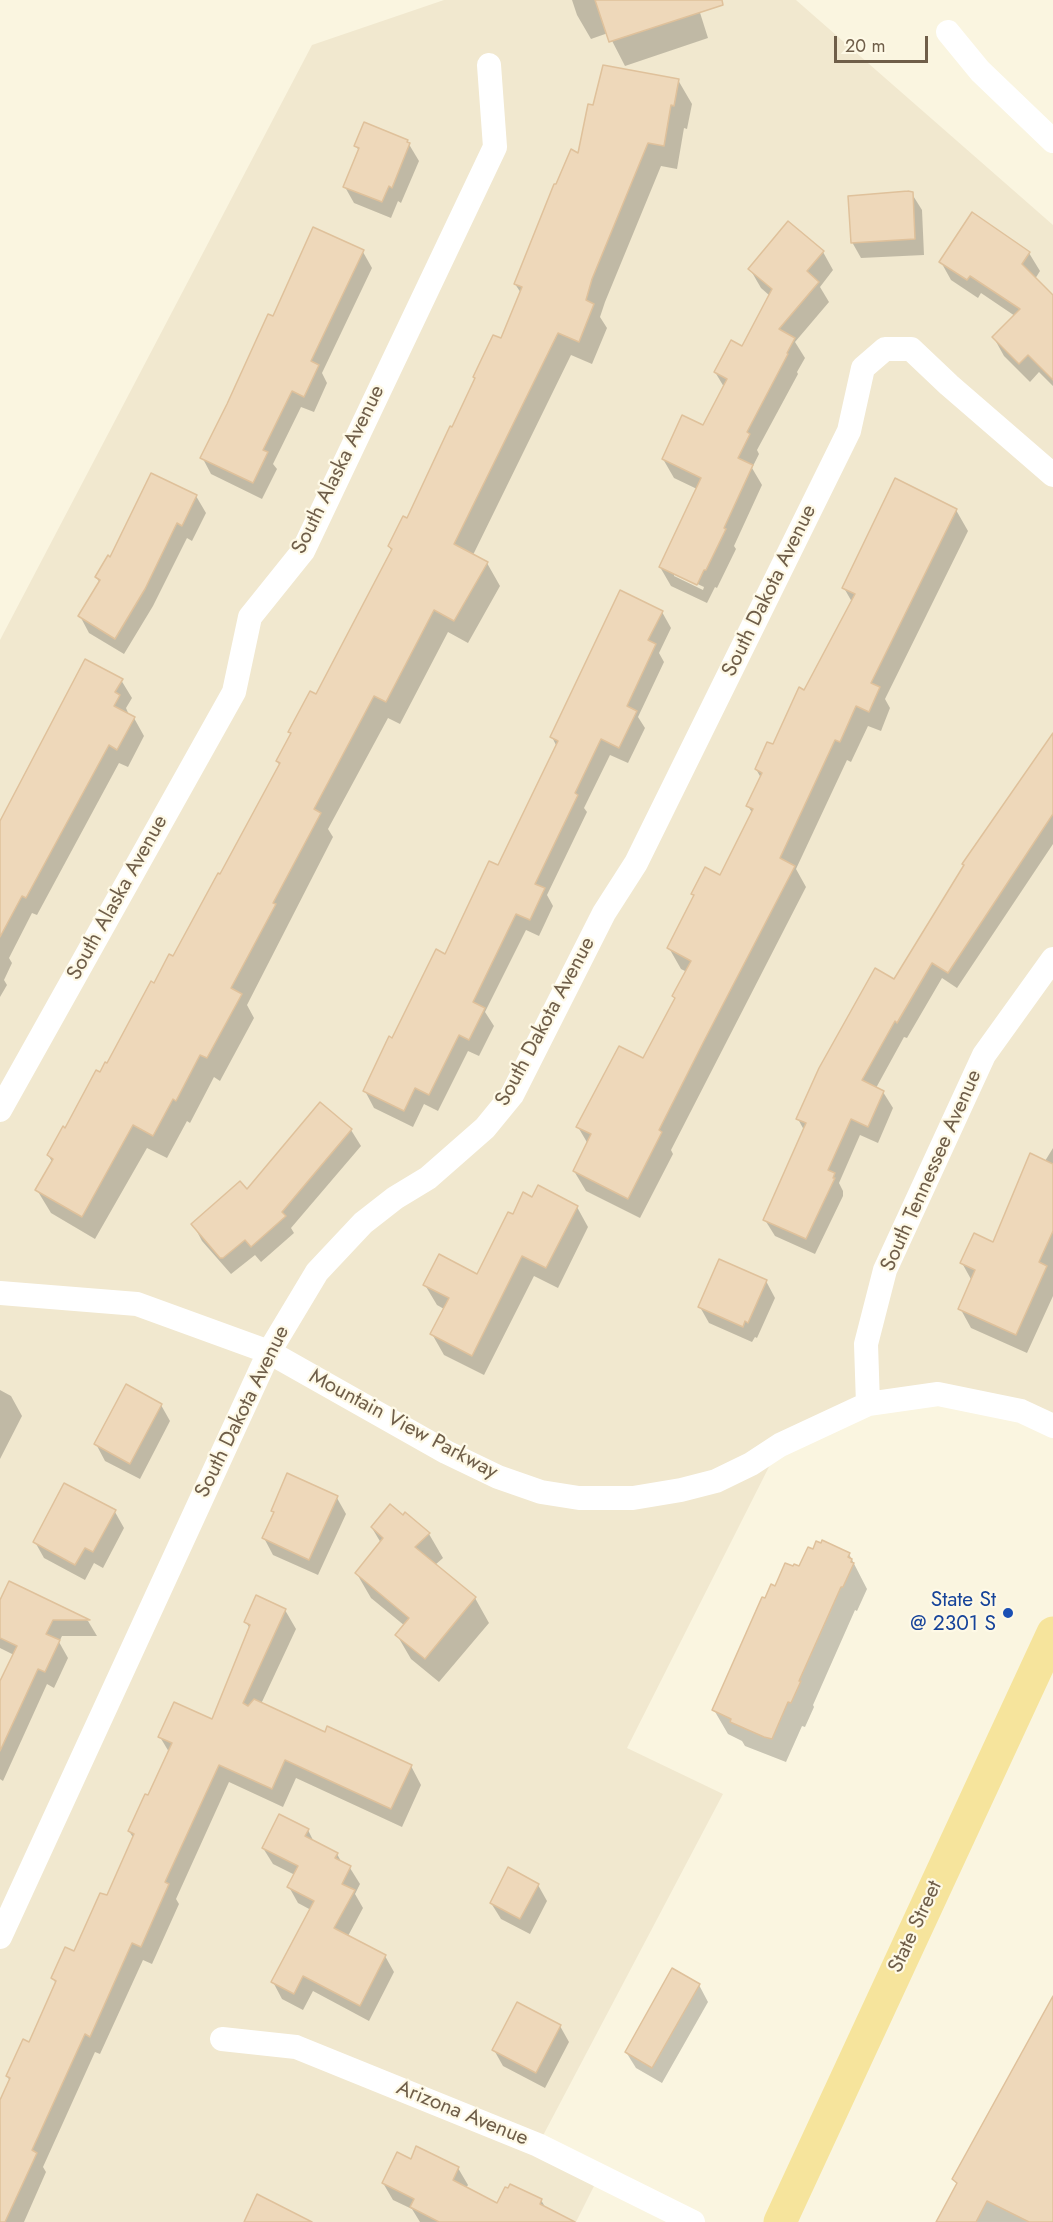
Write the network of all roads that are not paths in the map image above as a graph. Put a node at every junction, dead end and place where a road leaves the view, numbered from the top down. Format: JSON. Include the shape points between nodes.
{"nodes":[{"id":1,"x":948,"y":32,"type":"dead end"},
{"id":2,"x":489,"y":65,"type":"dead end"},
{"id":3,"x":1053,"y":141,"type":"edge"},
{"id":4,"x":1053,"y":476,"type":"edge"},
{"id":5,"x":1053,"y":959,"type":"edge"},
{"id":6,"x":0,"y":1110,"type":"edge"},
{"id":7,"x":0,"y":1293,"type":"edge"},
{"id":8,"x":269,"y":1352,"type":"junction"},
{"id":9,"x":868,"y":1404,"type":"junction"},
{"id":10,"x":1053,"y":1426,"type":"edge"},
{"id":11,"x":1053,"y":1633,"type":"edge"},
{"id":12,"x":0,"y":1937,"type":"edge"},
{"id":13,"x":222,"y":2039,"type":"dead end"},
{"id":14,"x":693,"y":2222,"type":"edge"},
{"id":15,"x":780,"y":2222,"type":"edge"}],
"edges":[{"from":1,"to":3,"type":"street","via":[[980,71]]},
{"from":2,"to":6,"type":"street","name":"South Alaska Avenue","via":[[495,147],[490,158],[303,551],[250,617],[234,692]]},
{"from":4,"to":8,"type":"street","name":"South Dakota Avenue","via":[[911,349],[885,349],[863,369],[849,431],[636,863],[604,913],[512,1095],[485,1128],[428,1178],[363,1223],[317,1272]]},
{"from":5,"to":9,"type":"street","name":"South Tennessee Avenue","via":[[984,1055],[885,1270],[866,1344]]},
{"from":7,"to":8,"type":"street","name":"Mountain View Parkway","via":[[137,1304]]},
{"from":8,"to":9,"type":"street","name":"Mountain View Parkway","via":[[498,1477],[541,1492],[579,1498],[633,1498],[716,1480]]},
{"from":8,"to":12,"type":"street","name":"South Dakota Avenue"},
{"from":9,"to":10,"type":"street","name":"Mountain View Parkway","via":[[938,1395],[1021,1411]]},
{"from":11,"to":15,"type":"main road","name":"State Street"},
{"from":13,"to":14,"type":"street","name":"Arizona Avenue","via":[[296,2047],[538,2145]]}]}
